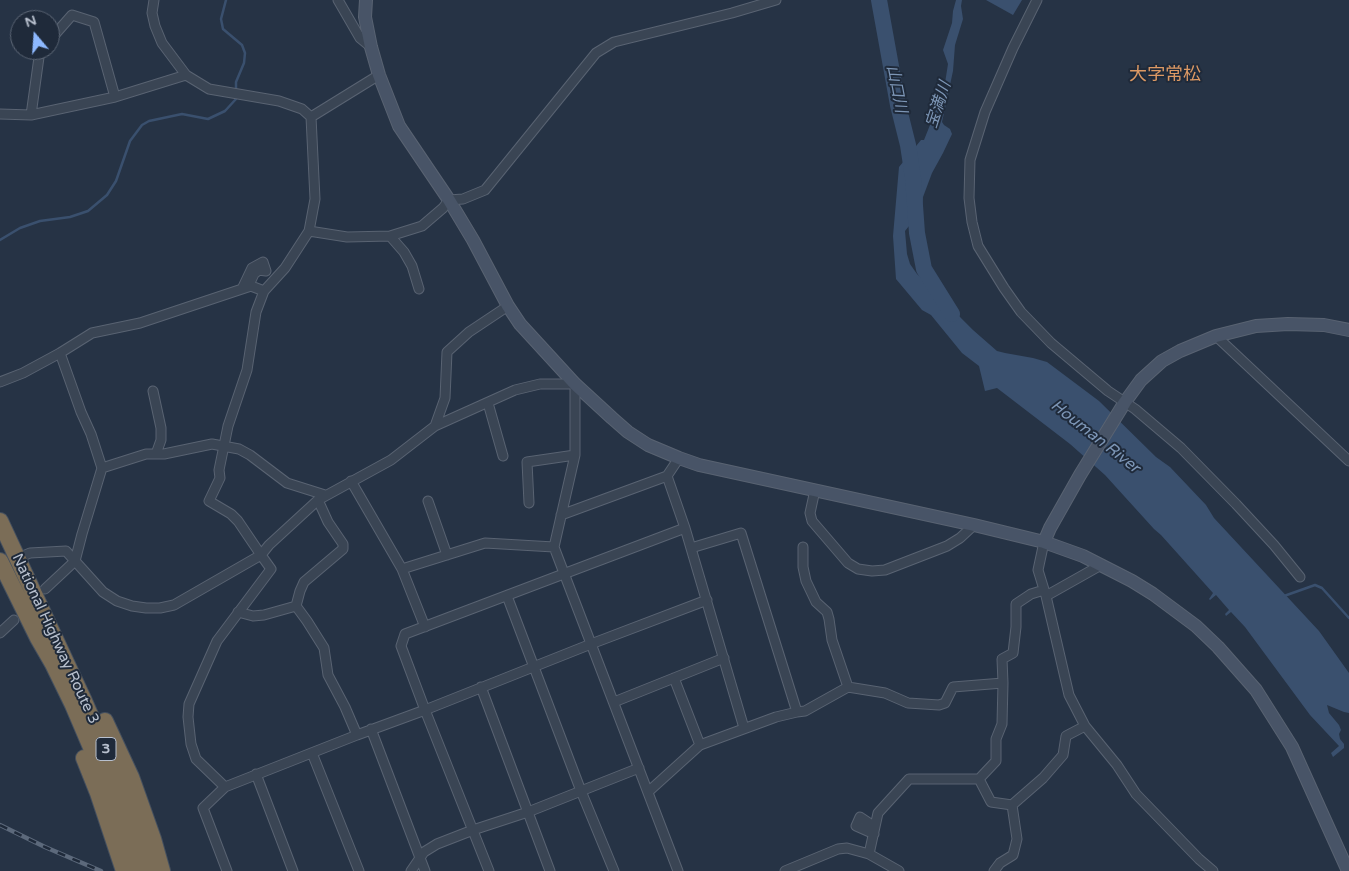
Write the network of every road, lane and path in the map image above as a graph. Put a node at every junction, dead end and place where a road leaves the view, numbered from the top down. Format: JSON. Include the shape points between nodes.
{"nodes":[{"id":1,"x":154,"y":0,"type":"edge"},
{"id":2,"x":338,"y":0,"type":"edge"},
{"id":3,"x":366,"y":0,"type":"edge"},
{"id":4,"x":776,"y":0,"type":"edge"},
{"id":5,"x":1038,"y":0,"type":"edge"},
{"id":6,"x":60,"y":29,"type":"edge"},
{"id":7,"x":371,"y":47,"type":"junction"},
{"id":8,"x":39,"y":60,"type":"edge"},
{"id":9,"x":186,"y":75,"type":"junction"},
{"id":10,"x":379,"y":75,"type":"junction"},
{"id":11,"x":115,"y":97,"type":"junction"},
{"id":12,"x":0,"y":114,"type":"edge"},
{"id":13,"x":31,"y":115,"type":"junction"},
{"id":14,"x":311,"y":117,"type":"junction"},
{"id":15,"x":449,"y":200,"type":"junction"},
{"id":16,"x":309,"y":231,"type":"junction"},
{"id":17,"x":390,"y":236,"type":"junction"},
{"id":18,"x":420,"y":289,"type":"dead end"},
{"id":19,"x":264,"y":291,"type":"junction"},
{"id":20,"x":508,"y":306,"type":"junction"},
{"id":21,"x":1349,"y":330,"type":"edge"},
{"id":22,"x":1216,"y":336,"type":"junction"},
{"id":23,"x":60,"y":353,"type":"junction"},
{"id":24,"x":0,"y":382,"type":"edge"},
{"id":25,"x":575,"y":384,"type":"junction"},
{"id":26,"x":153,"y":391,"type":"dead end"},
{"id":27,"x":488,"y":402,"type":"junction"},
{"id":28,"x":1123,"y":406,"type":"junction"},
{"id":29,"x":436,"y":426,"type":"junction"},
{"id":30,"x":224,"y":446,"type":"junction"},
{"id":31,"x":156,"y":454,"type":"junction"},
{"id":32,"x":575,"y":455,"type":"junction"},
{"id":33,"x":503,"y":456,"type":"dead end"},
{"id":34,"x":679,"y":458,"type":"junction"},
{"id":35,"x":1349,"y":462,"type":"edge"},
{"id":36,"x":102,"y":468,"type":"junction"},
{"id":37,"x":667,"y":476,"type":"junction"},
{"id":38,"x":351,"y":481,"type":"junction"},
{"id":39,"x":815,"y":490,"type":"junction"},
{"id":40,"x":322,"y":498,"type":"junction"},
{"id":41,"x":428,"y":501,"type":"dead end"},
{"id":42,"x":529,"y":503,"type":"dead end"},
{"id":43,"x":561,"y":515,"type":"junction"},
{"id":44,"x":0,"y":521,"type":"edge"},
{"id":45,"x":974,"y":524,"type":"junction"},
{"id":46,"x":685,"y":528,"type":"junction"},
{"id":47,"x":1044,"y":542,"type":"junction"},
{"id":48,"x":554,"y":547,"type":"junction"},
{"id":49,"x":803,"y":547,"type":"dead end"},
{"id":50,"x":691,"y":548,"type":"junction"},
{"id":51,"x":261,"y":555,"type":"junction"},
{"id":52,"x":446,"y":555,"type":"junction"},
{"id":53,"x":18,"y":558,"type":"junction"},
{"id":54,"x":75,"y":561,"type":"junction"},
{"id":55,"x":1101,"y":565,"type":"junction"},
{"id":56,"x":1,"y":566,"type":"edge"},
{"id":57,"x":402,"y":569,"type":"junction"},
{"id":58,"x":563,"y":574,"type":"junction"},
{"id":59,"x":1300,"y":577,"type":"dead end"},
{"id":60,"x":45,"y":589,"type":"dead end"},
{"id":61,"x":1045,"y":593,"type":"junction"},
{"id":62,"x":507,"y":596,"type":"junction"},
{"id":63,"x":707,"y":600,"type":"junction"},
{"id":64,"x":296,"y":606,"type":"junction"},
{"id":65,"x":238,"y":612,"type":"junction"},
{"id":66,"x":14,"y":620,"type":"dead end"},
{"id":67,"x":424,"y":627,"type":"junction"},
{"id":68,"x":0,"y":633,"type":"edge"},
{"id":69,"x":45,"y":635,"type":"junction"},
{"id":70,"x":591,"y":644,"type":"junction"},
{"id":71,"x":724,"y":658,"type":"junction"},
{"id":72,"x":534,"y":666,"type":"junction"},
{"id":73,"x":674,"y":678,"type":"junction"},
{"id":74,"x":1003,"y":683,"type":"junction"},
{"id":75,"x":481,"y":687,"type":"junction"},
{"id":76,"x":848,"y":688,"type":"junction"},
{"id":77,"x":614,"y":702,"type":"junction"},
{"id":78,"x":425,"y":710,"type":"junction"},
{"id":79,"x":797,"y":712,"type":"junction"},
{"id":80,"x":1085,"y":726,"type":"junction"},
{"id":81,"x":744,"y":728,"type":"junction"},
{"id":82,"x":371,"y":729,"type":"junction"},
{"id":83,"x":357,"y":734,"type":"junction"},
{"id":84,"x":700,"y":745,"type":"junction"},
{"id":85,"x":312,"y":753,"type":"junction"},
{"id":86,"x":639,"y":768,"type":"junction"},
{"id":87,"x":256,"y":774,"type":"junction"},
{"id":88,"x":979,"y":779,"type":"junction"},
{"id":89,"x":225,"y":787,"type":"junction"},
{"id":90,"x":581,"y":791,"type":"junction"},
{"id":91,"x":648,"y":792,"type":"junction"},
{"id":92,"x":1012,"y":805,"type":"junction"},
{"id":93,"x":528,"y":812,"type":"junction"},
{"id":94,"x":473,"y":830,"type":"junction"},
{"id":95,"x":869,"y":854,"type":"junction"},
{"id":96,"x":420,"y":859,"type":"junction"},
{"id":97,"x":128,"y":870,"type":"edge"},
{"id":98,"x":149,"y":871,"type":"edge"},
{"id":99,"x":162,"y":871,"type":"edge"},
{"id":100,"x":227,"y":871,"type":"edge"},
{"id":101,"x":293,"y":871,"type":"edge"},
{"id":102,"x":359,"y":871,"type":"edge"},
{"id":103,"x":411,"y":871,"type":"edge"},
{"id":104,"x":425,"y":871,"type":"edge"},
{"id":105,"x":489,"y":871,"type":"edge"},
{"id":106,"x":550,"y":871,"type":"edge"},
{"id":107,"x":614,"y":871,"type":"edge"},
{"id":108,"x":678,"y":871,"type":"edge"},
{"id":109,"x":785,"y":871,"type":"edge"},
{"id":110,"x":899,"y":871,"type":"edge"},
{"id":111,"x":994,"y":871,"type":"edge"},
{"id":112,"x":1212,"y":871,"type":"edge"},
{"id":113,"x":1348,"y":871,"type":"edge"}],
"edges":[{"from":1,"to":9,"type":"street","via":[[152,13],[162,43]]},
{"from":2,"to":7,"type":"street","via":[[360,38]]},
{"from":3,"to":7,"type":"street"},
{"from":4,"to":15,"type":"street","via":[[614,42],[596,54],[485,190],[463,199]]},
{"from":5,"to":28,"type":"street","via":[[985,112],[970,160],[972,222],[978,246],[1021,312]]},
{"from":6,"to":11,"type":"street","via":[[72,15],[94,22]]},
{"from":7,"to":10,"type":"street"},
{"from":8,"to":13,"type":"street"},
{"from":9,"to":11,"type":"street"},
{"from":9,"to":14,"type":"street","via":[[209,89],[279,101],[302,109]]},
{"from":10,"to":14,"type":"street"},
{"from":10,"to":15,"type":"street","via":[[400,126]]},
{"from":11,"to":13,"type":"street"},
{"from":12,"to":13,"type":"street"},
{"from":14,"to":16,"type":"street","via":[[315,199]]},
{"from":15,"to":17,"type":"street","via":[[422,226]]},
{"from":15,"to":20,"type":"street"},
{"from":16,"to":17,"type":"street","via":[[348,237]]},
{"from":16,"to":19,"type":"street","via":[[285,268]]},
{"from":17,"to":18,"type":"street","via":[[412,266]]},
{"from":19,"to":23,"type":"street","via":[[251,286],[140,323],[92,333]]},
{"from":19,"to":30,"type":"street","via":[[256,312],[247,370]]},
{"from":20,"to":25,"type":"street","via":[[520,324]]},
{"from":20,"to":29,"type":"street","via":[[469,332],[447,352],[445,398]]},
{"from":21,"to":22,"type":"street","via":[[1324,325],[1288,324],[1256,326]]},
{"from":22,"to":28,"type":"street","via":[[1162,361],[1141,380]]},
{"from":22,"to":35,"type":"street"},
{"from":23,"to":24,"type":"street"},
{"from":23,"to":36,"type":"street"},
{"from":25,"to":27,"type":"street","via":[[540,384],[515,390]]},
{"from":25,"to":32,"type":"street"},
{"from":25,"to":34,"type":"street","via":[[628,432]]},
{"from":26,"to":31,"type":"street","via":[[161,428]]},
{"from":27,"to":29,"type":"street"},
{"from":27,"to":33,"type":"street"},
{"from":28,"to":47,"type":"street"},
{"from":28,"to":59,"type":"street","via":[[1181,448],[1274,545]]},
{"from":29,"to":38,"type":"street","via":[[390,460]]},
{"from":30,"to":31,"type":"street","via":[[212,444]]},
{"from":30,"to":40,"type":"street","via":[[239,449],[287,483]]},
{"from":30,"to":51,"type":"street","via":[[220,478],[209,501],[238,521]]},
{"from":31,"to":36,"type":"street","via":[[146,454]]},
{"from":32,"to":42,"type":"street","via":[[527,462]]},
{"from":32,"to":43,"type":"street"},
{"from":34,"to":37,"type":"street"},
{"from":34,"to":39,"type":"street","via":[[723,471]]},
{"from":36,"to":54,"type":"street"},
{"from":37,"to":43,"type":"street"},
{"from":37,"to":46,"type":"street"},
{"from":38,"to":40,"type":"street"},
{"from":38,"to":57,"type":"street"},
{"from":39,"to":45,"type":"street"},
{"from":39,"to":45,"type":"street","via":[[810,513],[812,521],[858,569],[885,570],[948,546]]},
{"from":40,"to":51,"type":"street"},
{"from":40,"to":64,"type":"street","via":[[328,522],[343,549],[304,582]]},
{"from":41,"to":52,"type":"street"},
{"from":43,"to":48,"type":"street"},
{"from":44,"to":53,"type":"highway","name":"National Highway Route 3","number":"3"},
{"from":45,"to":47,"type":"street"},
{"from":46,"to":50,"type":"street"},
{"from":46,"to":58,"type":"street"},
{"from":47,"to":55,"type":"street"},
{"from":47,"to":61,"type":"street","via":[[1038,570]]},
{"from":48,"to":52,"type":"street","via":[[485,543]]},
{"from":48,"to":58,"type":"street"},
{"from":49,"to":76,"type":"street","via":[[806,581],[816,602],[827,612],[832,640]]},
{"from":50,"to":63,"type":"street"},
{"from":50,"to":79,"type":"street","via":[[741,533]]},
{"from":51,"to":54,"type":"street","via":[[174,605],[160,608],[132,606],[103,592]]},
{"from":51,"to":65,"type":"street","via":[[270,572]]},
{"from":52,"to":57,"type":"street"},
{"from":53,"to":54,"type":"street","via":[[30,553],[66,551]]},
{"from":53,"to":69,"type":"highway","name":"National Highway Route 3","number":"3"},
{"from":54,"to":60,"type":"street"},
{"from":55,"to":61,"type":"street"},
{"from":55,"to":113,"type":"street","via":[[1153,594],[1196,626],[1256,690],[1292,747]]},
{"from":56,"to":69,"type":"highway","name":"National Highway Route 3","number":"3"},
{"from":57,"to":67,"type":"street"},
{"from":58,"to":62,"type":"street"},
{"from":58,"to":70,"type":"street"},
{"from":61,"to":74,"type":"street","via":[[1031,594],[1016,604],[1013,653],[1002,659]]},
{"from":61,"to":80,"type":"street","via":[[1069,695]]},
{"from":62,"to":67,"type":"street"},
{"from":62,"to":72,"type":"street"},
{"from":63,"to":70,"type":"street"},
{"from":63,"to":71,"type":"street"},
{"from":64,"to":65,"type":"street","via":[[264,615]]},
{"from":64,"to":83,"type":"street","via":[[324,648],[328,675]]},
{"from":65,"to":89,"type":"street","via":[[217,640],[189,704],[191,744],[196,759]]},
{"from":66,"to":68,"type":"street"},
{"from":67,"to":78,"type":"street","via":[[405,634],[401,646]]},
{"from":69,"to":97,"type":"highway","via":[[44,664]]},
{"from":69,"to":98,"type":"highway","name":"National Highway Route 3","number":"3","via":[[84,701],[117,776]]},
{"from":69,"to":99,"type":"highway","via":[[70,651],[127,769]]},
{"from":70,"to":72,"type":"street"},
{"from":70,"to":77,"type":"street"},
{"from":71,"to":73,"type":"street"},
{"from":71,"to":81,"type":"street"},
{"from":72,"to":75,"type":"street"},
{"from":72,"to":90,"type":"street"},
{"from":73,"to":77,"type":"street"},
{"from":73,"to":84,"type":"street"},
{"from":74,"to":76,"type":"street","via":[[954,687],[945,703],[939,705],[908,703],[885,693]]},
{"from":74,"to":88,"type":"street","via":[[1002,724],[996,739],[996,761]]},
{"from":75,"to":78,"type":"street"},
{"from":75,"to":93,"type":"street"},
{"from":76,"to":79,"type":"street","via":[[805,711]]},
{"from":77,"to":86,"type":"street"},
{"from":78,"to":82,"type":"street"},
{"from":78,"to":94,"type":"street"},
{"from":79,"to":81,"type":"street"},
{"from":80,"to":92,"type":"street","via":[[1066,736],[1063,755]]},
{"from":80,"to":112,"type":"street","via":[[1136,794]]},
{"from":81,"to":84,"type":"street"},
{"from":82,"to":83,"type":"street"},
{"from":82,"to":96,"type":"street"},
{"from":83,"to":85,"type":"street"},
{"from":84,"to":91,"type":"street"},
{"from":85,"to":87,"type":"street"},
{"from":85,"to":102,"type":"street"},
{"from":86,"to":90,"type":"street"},
{"from":86,"to":91,"type":"street"},
{"from":87,"to":89,"type":"street"},
{"from":87,"to":101,"type":"street"},
{"from":88,"to":92,"type":"street","via":[[991,802]]},
{"from":88,"to":95,"type":"street","via":[[909,779],[878,813]]},
{"from":89,"to":100,"type":"street","via":[[203,808]]},
{"from":90,"to":93,"type":"street"},
{"from":90,"to":107,"type":"street"},
{"from":91,"to":108,"type":"street"},
{"from":92,"to":111,"type":"street","via":[[1017,840],[1013,855]]},
{"from":93,"to":94,"type":"street"},
{"from":93,"to":106,"type":"street"},
{"from":94,"to":96,"type":"street","via":[[437,844],[424,852]]},
{"from":94,"to":105,"type":"street"},
{"from":95,"to":109,"type":"street","via":[[838,849]]},
{"from":95,"to":110,"type":"street"},
{"from":96,"to":103,"type":"street"},
{"from":96,"to":104,"type":"street"}]}
